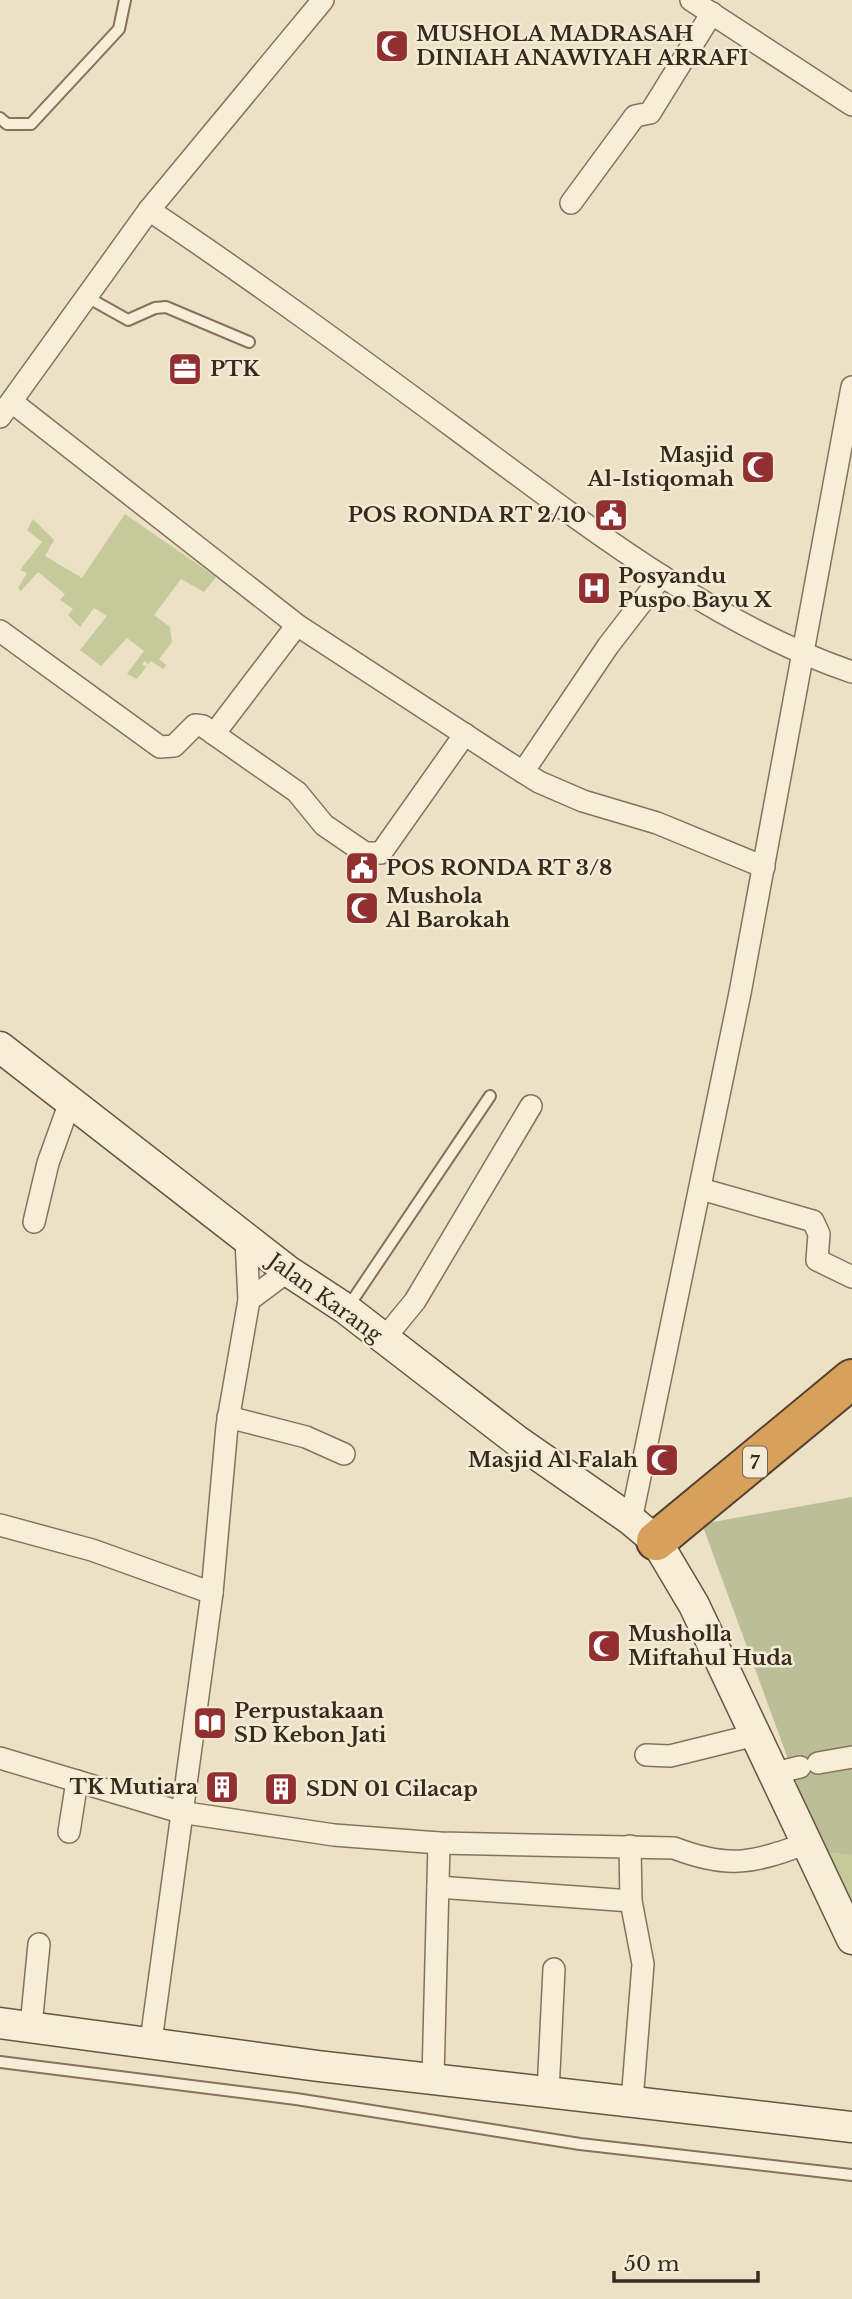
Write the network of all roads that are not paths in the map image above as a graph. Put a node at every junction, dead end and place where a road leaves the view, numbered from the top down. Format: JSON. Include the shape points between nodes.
{"nodes":[{"id":1,"x":125,"y":0,"type":"edge"},
{"id":2,"x":323,"y":0,"type":"edge"},
{"id":3,"x":691,"y":0,"type":"edge"},
{"id":4,"x":712,"y":13,"type":"junction"},
{"id":5,"x":852,"y":105,"type":"edge"},
{"id":6,"x":0,"y":118,"type":"edge"},
{"id":7,"x":571,"y":203,"type":"dead end"},
{"id":8,"x":149,"y":210,"type":"junction"},
{"id":9,"x":87,"y":297,"type":"junction"},
{"id":10,"x":248,"y":342,"type":"dead end"},
{"id":11,"x":852,"y":387,"type":"edge"},
{"id":12,"x":6,"y":410,"type":"edge"},
{"id":13,"x":843,"y":481,"type":"edge"},
{"id":14,"x":662,"y":576,"type":"junction"},
{"id":15,"x":297,"y":625,"type":"junction"},
{"id":16,"x":0,"y":631,"type":"edge"},
{"id":17,"x":802,"y":655,"type":"junction"},
{"id":18,"x":852,"y":671,"type":"edge"},
{"id":19,"x":214,"y":734,"type":"junction"},
{"id":20,"x":465,"y":734,"type":"junction"},
{"id":21,"x":523,"y":772,"type":"junction"},
{"id":22,"x":764,"y":867,"type":"junction"},
{"id":23,"x":0,"y":1046,"type":"edge"},
{"id":24,"x":490,"y":1096,"type":"dead end"},
{"id":25,"x":70,"y":1102,"type":"junction"},
{"id":26,"x":531,"y":1106,"type":"dead end"},
{"id":27,"x":701,"y":1189,"type":"junction"},
{"id":28,"x":34,"y":1222,"type":"dead end"},
{"id":29,"x":246,"y":1240,"type":"junction"},
{"id":30,"x":288,"y":1271,"type":"junction"},
{"id":31,"x":852,"y":1277,"type":"edge"},
{"id":32,"x":249,"y":1300,"type":"junction"},
{"id":33,"x":346,"y":1309,"type":"junction"},
{"id":34,"x":383,"y":1340,"type":"junction"},
{"id":35,"x":852,"y":1379,"type":"edge"},
{"id":36,"x":228,"y":1417,"type":"junction"},
{"id":37,"x":344,"y":1454,"type":"dead end"},
{"id":38,"x":0,"y":1525,"type":"edge"},
{"id":39,"x":643,"y":1531,"type":"junction"},
{"id":40,"x":212,"y":1593,"type":"junction"},
{"id":41,"x":755,"y":1735,"type":"junction"},
{"id":42,"x":646,"y":1755,"type":"dead end"},
{"id":43,"x":852,"y":1757,"type":"edge"},
{"id":44,"x":0,"y":1758,"type":"edge"},
{"id":45,"x":797,"y":1768,"type":"junction"},
{"id":46,"x":77,"y":1781,"type":"junction"},
{"id":47,"x":180,"y":1812,"type":"junction"},
{"id":48,"x":69,"y":1832,"type":"dead end"},
{"id":49,"x":439,"y":1843,"type":"junction"},
{"id":50,"x":808,"y":1843,"type":"junction"},
{"id":51,"x":630,"y":1846,"type":"junction"},
{"id":52,"x":438,"y":1887,"type":"junction"},
{"id":53,"x":631,"y":1901,"type":"junction"},
{"id":54,"x":852,"y":1939,"type":"edge"},
{"id":55,"x":39,"y":1944,"type":"dead end"},
{"id":56,"x":554,"y":1969,"type":"dead end"},
{"id":57,"x":0,"y":2023,"type":"edge"},
{"id":58,"x":31,"y":2026,"type":"junction"},
{"id":59,"x":151,"y":2041,"type":"junction"},
{"id":60,"x":0,"y":2062,"type":"edge"},
{"id":61,"x":433,"y":2079,"type":"junction"},
{"id":62,"x":548,"y":2092,"type":"junction"},
{"id":63,"x":632,"y":2101,"type":"junction"},
{"id":64,"x":852,"y":2127,"type":"edge"},
{"id":65,"x":852,"y":2175,"type":"edge"}],
"edges":[{"from":1,"to":6,"type":"lane","via":[[119,29],[31,124],[7,124]]},
{"from":2,"to":8,"type":"street"},
{"from":3,"to":4,"type":"street"},
{"from":4,"to":5,"type":"street"},
{"from":4,"to":7,"type":"street","via":[[650,113],[635,116]]},
{"from":8,"to":9,"type":"street"},
{"from":8,"to":14,"type":"street","via":[[289,305],[558,505]]},
{"from":9,"to":10,"type":"lane","via":[[128,320],[166,307]]},
{"from":9,"to":12,"type":"street"},
{"from":11,"to":13,"type":"street"},
{"from":12,"to":15,"type":"street"},
{"from":13,"to":17,"type":"street"},
{"from":14,"to":17,"type":"street"},
{"from":14,"to":21,"type":"street","via":[[608,646]]},
{"from":15,"to":19,"type":"street"},
{"from":15,"to":20,"type":"street"},
{"from":16,"to":19,"type":"street","via":[[160,747],[174,746],[195,725]]},
{"from":17,"to":18,"type":"street"},
{"from":17,"to":22,"type":"street"},
{"from":19,"to":20,"type":"street","via":[[297,792],[324,825],[373,855],[385,850]]},
{"from":20,"to":21,"type":"street"},
{"from":21,"to":22,"type":"street","via":[[583,801],[657,822]]},
{"from":22,"to":27,"type":"street"},
{"from":23,"to":25,"type":"street","name":"Jalan Karang"},
{"from":24,"to":33,"type":"lane"},
{"from":25,"to":28,"type":"street","via":[[48,1163]]},
{"from":25,"to":29,"type":"street","name":"Jalan Karang"},
{"from":26,"to":34,"type":"street","via":[[415,1301]]},
{"from":27,"to":31,"type":"street","via":[[813,1220],[819,1234],[817,1260]]},
{"from":27,"to":39,"type":"street"},
{"from":29,"to":30,"type":"street","name":"Jalan Karang"},
{"from":29,"to":32,"type":"street"},
{"from":30,"to":32,"type":"street"},
{"from":30,"to":33,"type":"street","name":"Jalan Karang"},
{"from":32,"to":36,"type":"street"},
{"from":33,"to":34,"type":"street","name":"Jalan Karang"},
{"from":34,"to":39,"type":"street","name":"Jalan Karang"},
{"from":35,"to":39,"type":"highway","number":"7"},
{"from":36,"to":37,"type":"street","via":[[306,1437]]},
{"from":36,"to":40,"type":"street"},
{"from":38,"to":40,"type":"street","via":[[92,1550]]},
{"from":39,"to":41,"type":"street","via":[[694,1605]]},
{"from":40,"to":47,"type":"street"},
{"from":41,"to":42,"type":"street","via":[[670,1756]]},
{"from":41,"to":45,"type":"street"},
{"from":43,"to":45,"type":"street"},
{"from":44,"to":46,"type":"street"},
{"from":45,"to":50,"type":"street"},
{"from":46,"to":47,"type":"street"},
{"from":46,"to":48,"type":"street"},
{"from":47,"to":49,"type":"street","via":[[334,1835]]},
{"from":47,"to":59,"type":"street"},
{"from":49,"to":51,"type":"street"},
{"from":49,"to":52,"type":"street"},
{"from":50,"to":51,"type":"street","via":[[755,1862],[704,1860],[674,1849]]},
{"from":50,"to":54,"type":"street"},
{"from":51,"to":53,"type":"street"},
{"from":52,"to":53,"type":"street"},
{"from":52,"to":61,"type":"street"},
{"from":53,"to":63,"type":"street","via":[[642,1964]]},
{"from":55,"to":58,"type":"street"},
{"from":56,"to":62,"type":"street"},
{"from":57,"to":58,"type":"street"},
{"from":58,"to":59,"type":"street"},
{"from":59,"to":61,"type":"street"},
{"from":60,"to":65,"type":"lane","via":[[296,2099],[580,2144]]},
{"from":61,"to":62,"type":"street"},
{"from":62,"to":63,"type":"street"},
{"from":63,"to":64,"type":"street"}]}
